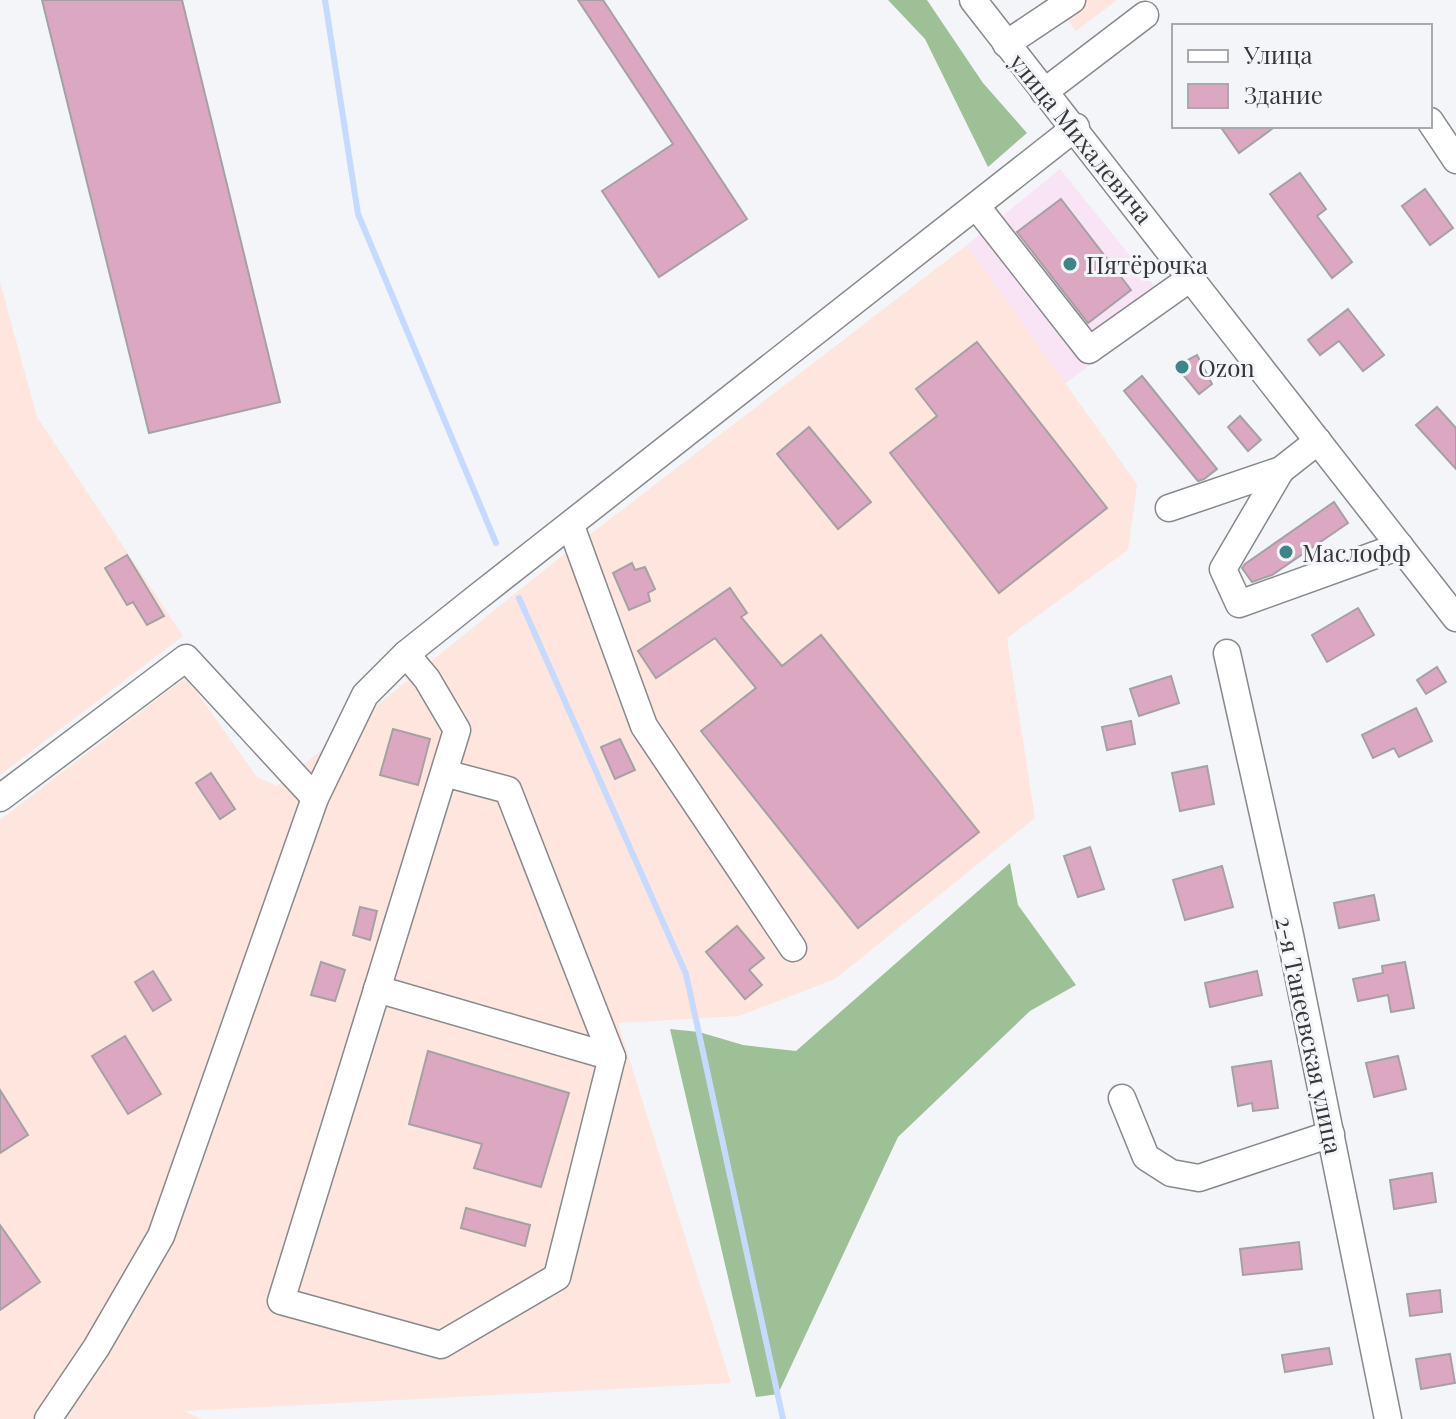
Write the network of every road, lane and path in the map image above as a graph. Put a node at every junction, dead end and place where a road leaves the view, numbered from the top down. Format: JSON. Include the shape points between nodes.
{"nodes":[{"id":1,"x":973,"y":0,"type":"edge"},
{"id":2,"x":1072,"y":0,"type":"edge"},
{"id":3,"x":1145,"y":15,"type":"dead end"},
{"id":4,"x":1006,"y":44,"type":"junction"},
{"id":5,"x":1044,"y":92,"type":"junction"},
{"id":6,"x":1432,"y":124,"type":"edge"},
{"id":7,"x":1076,"y":127,"type":"junction"},
{"id":8,"x":1456,"y":160,"type":"edge"},
{"id":9,"x":977,"y":207,"type":"junction"},
{"id":10,"x":1192,"y":277,"type":"junction"},
{"id":11,"x":1318,"y":441,"type":"junction"},
{"id":12,"x":1281,"y":470,"type":"junction"},
{"id":13,"x":1169,"y":508,"type":"dead end"},
{"id":14,"x":571,"y":526,"type":"junction"},
{"id":15,"x":1400,"y":546,"type":"junction"},
{"id":16,"x":1454,"y":610,"type":"edge"},
{"id":17,"x":1227,"y":653,"type":"dead end"},
{"id":18,"x":406,"y":654,"type":"junction"},
{"id":19,"x":444,"y":773,"type":"junction"},
{"id":20,"x":0,"y":798,"type":"edge"},
{"id":21,"x":315,"y":798,"type":"junction"},
{"id":22,"x":793,"y":948,"type":"dead end"},
{"id":23,"x":377,"y":989,"type":"junction"},
{"id":24,"x":612,"y":1057,"type":"junction"},
{"id":25,"x":1122,"y":1098,"type":"dead end"},
{"id":26,"x":1331,"y":1134,"type":"junction"},
{"id":27,"x":48,"y":1419,"type":"edge"},
{"id":28,"x":1388,"y":1419,"type":"edge"}],
"edges":[{"from":1,"to":4,"type":"street","name":"улица Михалевича"},
{"from":2,"to":4,"type":"street"},
{"from":3,"to":5,"type":"street"},
{"from":4,"to":5,"type":"street","name":"улица Михалевича"},
{"from":5,"to":7,"type":"street","name":"улица Михалевича"},
{"from":6,"to":8,"type":"street"},
{"from":7,"to":9,"type":"street"},
{"from":7,"to":10,"type":"street","name":"улица Михалевича"},
{"from":9,"to":10,"type":"street","via":[[1089,350]]},
{"from":9,"to":14,"type":"street"},
{"from":10,"to":11,"type":"street","name":"улица Михалевича"},
{"from":11,"to":12,"type":"street"},
{"from":11,"to":15,"type":"street","name":"улица Михалевича"},
{"from":12,"to":13,"type":"street"},
{"from":12,"to":15,"type":"street","via":[[1223,569],[1239,604]]},
{"from":14,"to":18,"type":"street"},
{"from":14,"to":22,"type":"street","via":[[644,726]]},
{"from":15,"to":16,"type":"street","name":"улица Михалевича"},
{"from":17,"to":26,"type":"street","name":"2-я Танеевская улица"},
{"from":18,"to":19,"type":"street","via":[[457,730]]},
{"from":18,"to":21,"type":"street","via":[[365,695]]},
{"from":19,"to":23,"type":"street"},
{"from":19,"to":24,"type":"street","via":[[508,790]]},
{"from":20,"to":21,"type":"street","via":[[186,658]]},
{"from":21,"to":27,"type":"street","via":[[161,1236]]},
{"from":23,"to":24,"type":"street"},
{"from":23,"to":24,"type":"street","via":[[281,1301],[441,1345],[557,1277]]},
{"from":25,"to":26,"type":"street","via":[[1146,1157],[1171,1173],[1199,1178]]},
{"from":26,"to":28,"type":"street","name":"2-я Танеевская улица"}]}
